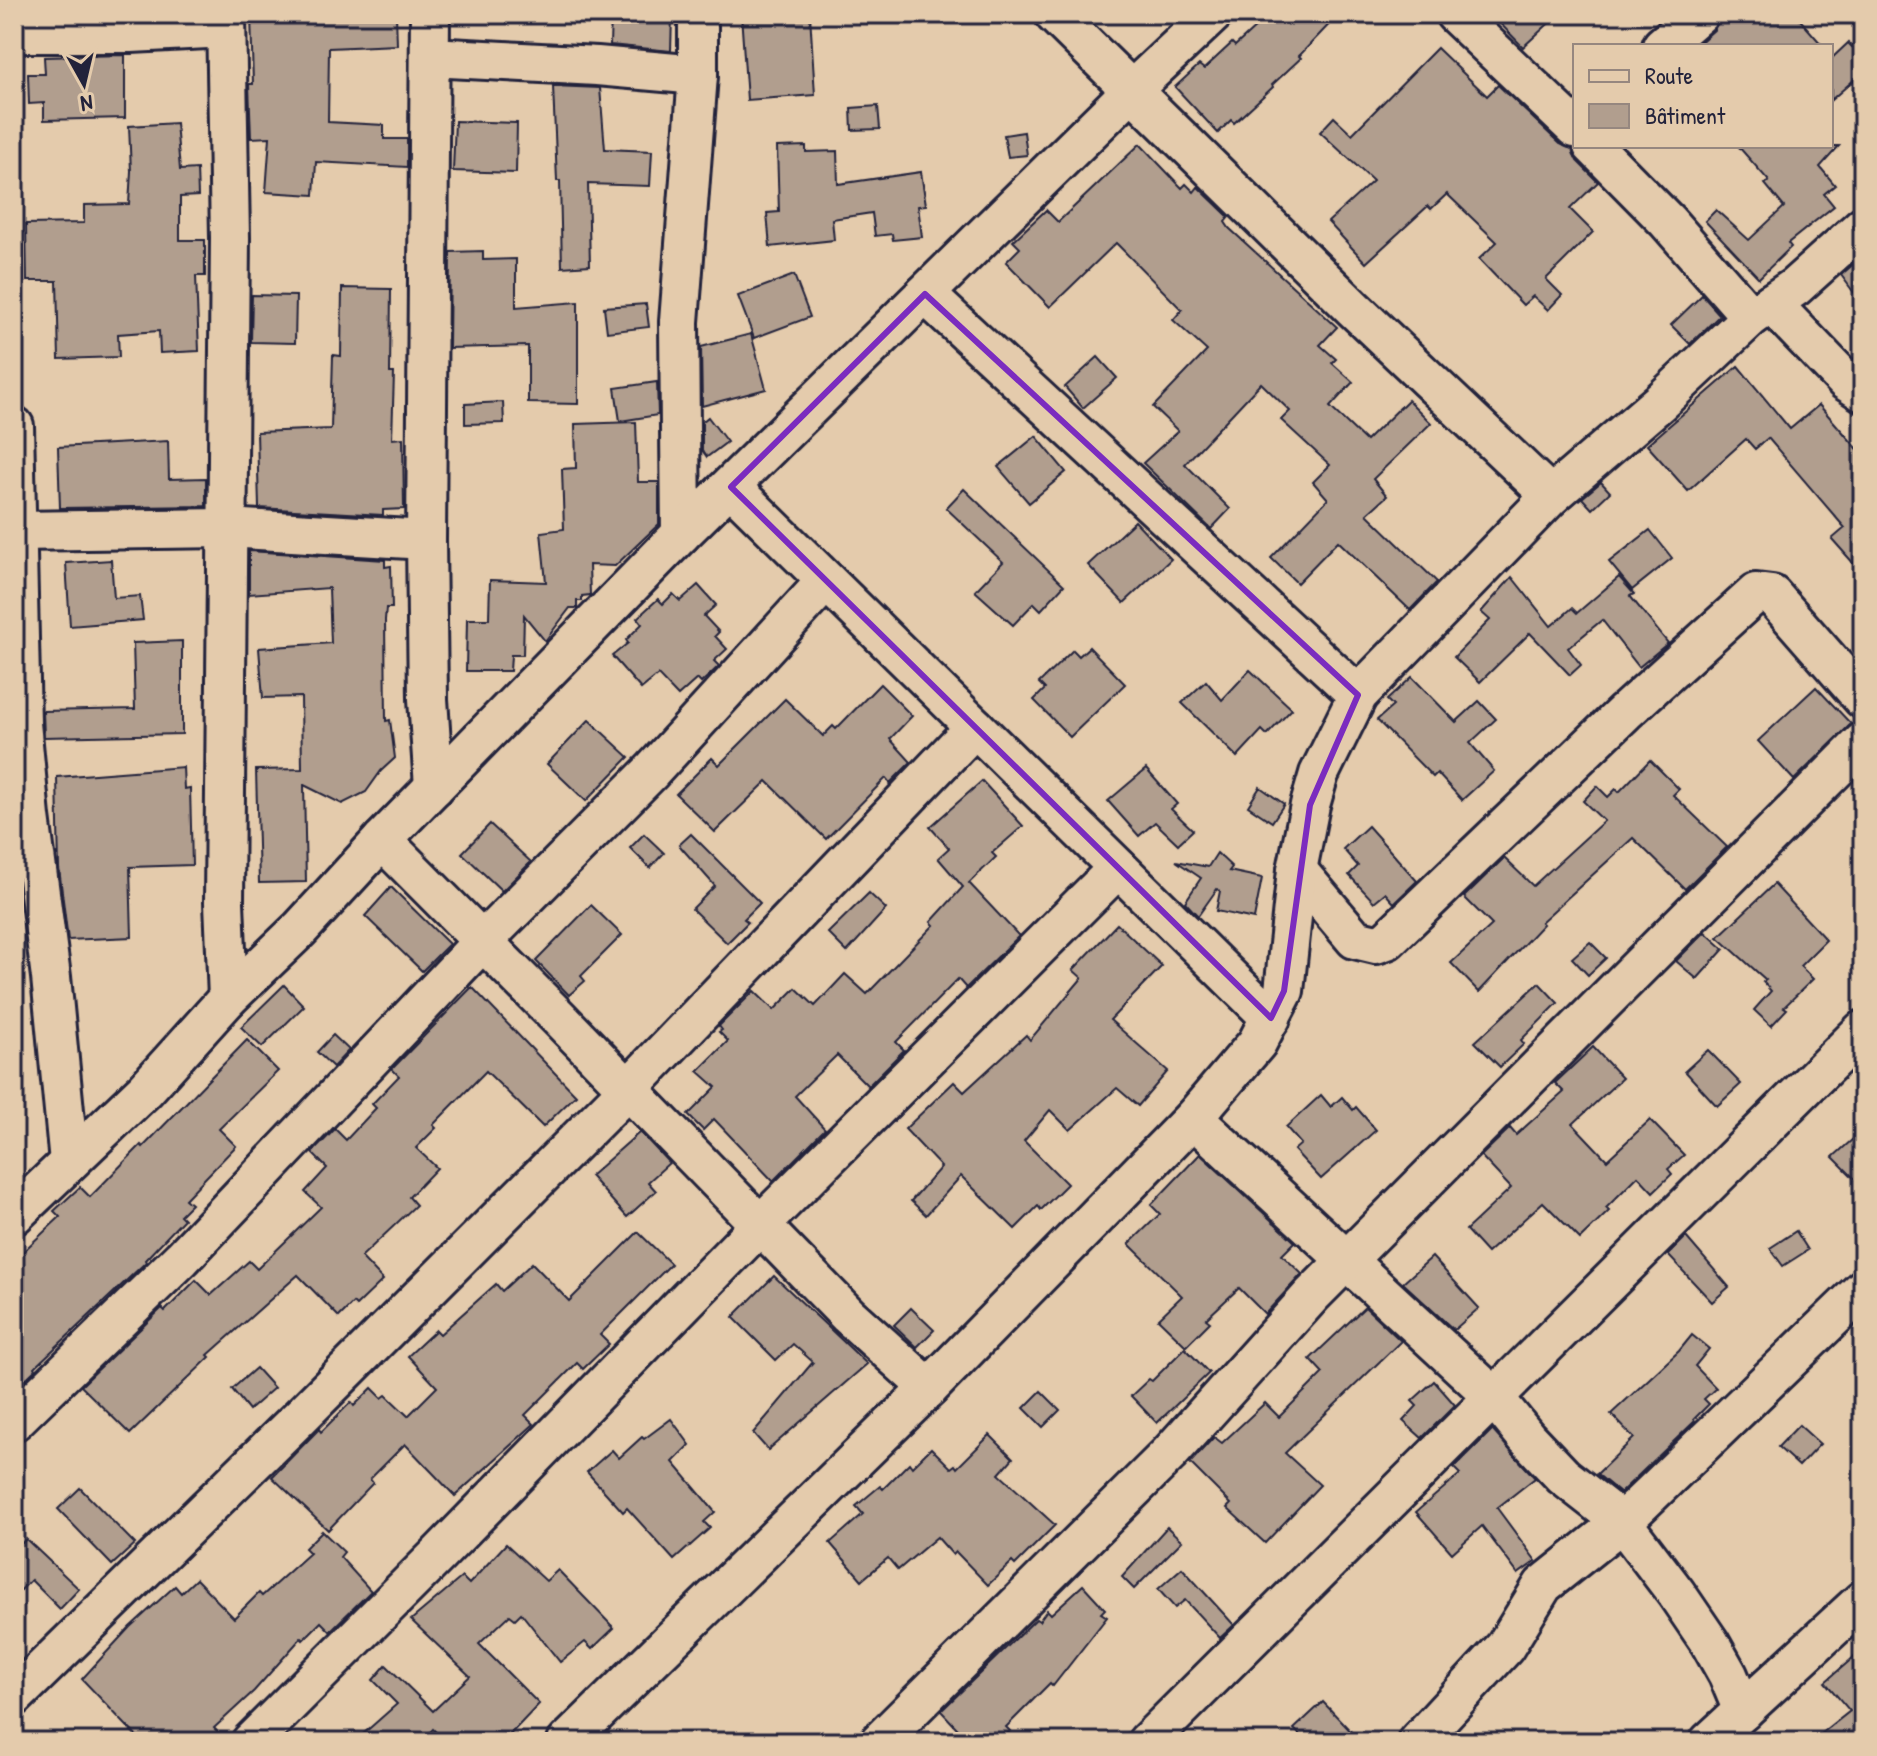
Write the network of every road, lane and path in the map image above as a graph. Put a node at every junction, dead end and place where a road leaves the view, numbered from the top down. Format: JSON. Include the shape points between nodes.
{"nodes":[{"id":1,"x":430,"y":14,"type":"edge"},
{"id":2,"x":698,"y":14,"type":"edge"},
{"id":3,"x":1054,"y":14,"type":"edge"},
{"id":4,"x":1213,"y":14,"type":"edge"},
{"id":5,"x":1455,"y":14,"type":"edge"},
{"id":6,"x":1699,"y":14,"type":"edge"},
{"id":7,"x":226,"y":21,"type":"edge"},
{"id":8,"x":14,"y":33,"type":"edge"},
{"id":9,"x":1664,"y":44,"type":"edge"},
{"id":10,"x":430,"y":57,"type":"junction"},
{"id":11,"x":698,"y":75,"type":"junction"},
{"id":12,"x":1131,"y":91,"type":"junction"},
{"id":13,"x":1573,"y":123,"type":"edge"},
{"id":14,"x":1597,"y":148,"type":"edge"},
{"id":15,"x":1863,"y":226,"type":"edge"},
{"id":16,"x":925,"y":294,"type":"junction"},
{"id":17,"x":1761,"y":310,"type":"junction"},
{"id":18,"x":1863,"y":392,"type":"edge"},
{"id":19,"x":14,"y":426,"type":"edge"},
{"id":20,"x":731,"y":487,"type":"junction"},
{"id":21,"x":1551,"y":496,"type":"junction"},
{"id":22,"x":226,"y":528,"type":"junction"},
{"id":23,"x":681,"y":534,"type":"junction"},
{"id":24,"x":426,"y":540,"type":"junction"},
{"id":25,"x":16,"y":554,"type":"edge"},
{"id":26,"x":826,"y":581,"type":"junction"},
{"id":27,"x":1358,"y":695,"type":"junction"},
{"id":28,"x":1863,"y":699,"type":"edge"},
{"id":29,"x":975,"y":727,"type":"junction"},
{"id":30,"x":1863,"y":742,"type":"edge"},
{"id":31,"x":434,"y":787,"type":"junction"},
{"id":32,"x":22,"y":825,"type":"edge"},
{"id":33,"x":382,"y":840,"type":"junction"},
{"id":34,"x":1118,"y":868,"type":"junction"},
{"id":35,"x":1297,"y":870,"type":"junction"},
{"id":36,"x":482,"y":942,"type":"junction"},
{"id":37,"x":228,"y":998,"type":"junction"},
{"id":38,"x":1271,"y":1018,"type":"junction"},
{"id":39,"x":1863,"y":1030,"type":"edge"},
{"id":40,"x":628,"y":1089,"type":"junction"},
{"id":41,"x":1193,"y":1118,"type":"junction"},
{"id":42,"x":69,"y":1162,"type":"junction"},
{"id":43,"x":14,"y":1215,"type":"edge"},
{"id":44,"x":761,"y":1224,"type":"junction"},
{"id":45,"x":1346,"y":1260,"type":"junction"},
{"id":46,"x":1863,"y":1289,"type":"edge"},
{"id":47,"x":929,"y":1388,"type":"junction"},
{"id":48,"x":1493,"y":1396,"type":"junction"},
{"id":49,"x":14,"y":1421,"type":"edge"},
{"id":50,"x":1622,"y":1522,"type":"junction"},
{"id":51,"x":1863,"y":1600,"type":"edge"},
{"id":52,"x":14,"y":1697,"type":"edge"},
{"id":53,"x":1743,"y":1711,"type":"junction"},
{"id":54,"x":251,"y":1742,"type":"edge"},
{"id":55,"x":567,"y":1742,"type":"edge"},
{"id":56,"x":879,"y":1742,"type":"edge"},
{"id":57,"x":1147,"y":1742,"type":"edge"},
{"id":58,"x":1417,"y":1742,"type":"edge"},
{"id":59,"x":1710,"y":1742,"type":"edge"}],
"edges":[{"from":1,"to":10,"type":"street"},
{"from":2,"to":11,"type":"street"},
{"from":3,"to":12,"type":"street"},
{"from":4,"to":12,"type":"street"},
{"from":5,"to":13,"type":"street"},
{"from":6,"to":9,"type":"street"},
{"from":7,"to":8,"type":"street","via":[[131,33]]},
{"from":7,"to":22,"type":"street"},
{"from":10,"to":11,"type":"street"},
{"from":10,"to":24,"type":"street"},
{"from":11,"to":23,"type":"street","via":[[679,322]]},
{"from":12,"to":16,"type":"street"},
{"from":12,"to":21,"type":"street"},
{"from":14,"to":17,"type":"street"},
{"from":15,"to":17,"type":"street"},
{"from":16,"to":20,"type":"street"},
{"from":16,"to":27,"type":"street"},
{"from":17,"to":18,"type":"street"},
{"from":17,"to":21,"type":"street"},
{"from":19,"to":25,"type":"street"},
{"from":20,"to":23,"type":"street"},
{"from":20,"to":26,"type":"street"},
{"from":21,"to":27,"type":"street"},
{"from":22,"to":24,"type":"street"},
{"from":22,"to":25,"type":"street"},
{"from":22,"to":37,"type":"street"},
{"from":23,"to":31,"type":"street"},
{"from":24,"to":31,"type":"street"},
{"from":25,"to":32,"type":"street"},
{"from":26,"to":29,"type":"street"},
{"from":26,"to":36,"type":"street","via":[[652,771]]},
{"from":27,"to":35,"type":"street","via":[[1319,774]]},
{"from":28,"to":35,"type":"street","via":[[1772,595],[1756,593],[1387,940],[1376,944],[1355,939]]},
{"from":29,"to":34,"type":"street"},
{"from":29,"to":40,"type":"street"},
{"from":30,"to":45,"type":"street"},
{"from":31,"to":33,"type":"street"},
{"from":32,"to":42,"type":"street","via":[[51,977]]},
{"from":33,"to":36,"type":"street"},
{"from":33,"to":37,"type":"street"},
{"from":34,"to":38,"type":"street"},
{"from":34,"to":44,"type":"street"},
{"from":35,"to":38,"type":"street","via":[[1284,991]]},
{"from":36,"to":40,"type":"street"},
{"from":36,"to":49,"type":"street","via":[[182,1258]]},
{"from":37,"to":42,"type":"street","via":[[145,1090]]},
{"from":38,"to":41,"type":"street","via":[[1257,1043]]},
{"from":39,"to":48,"type":"street"},
{"from":40,"to":44,"type":"street"},
{"from":40,"to":52,"type":"street"},
{"from":41,"to":45,"type":"street"},
{"from":41,"to":47,"type":"street"},
{"from":42,"to":43,"type":"street"},
{"from":44,"to":47,"type":"street","via":[[848,1315]]},
{"from":44,"to":54,"type":"street"},
{"from":45,"to":48,"type":"street"},
{"from":45,"to":56,"type":"street","via":[[1169,1454]]},
{"from":46,"to":50,"type":"street"},
{"from":47,"to":55,"type":"street"},
{"from":48,"to":50,"type":"street","via":[[1563,1476]]},
{"from":48,"to":57,"type":"street"},
{"from":50,"to":53,"type":"street","via":[[1710,1643]]},
{"from":50,"to":58,"type":"street","via":[[1543,1585],[1505,1647]]},
{"from":51,"to":53,"type":"street"},
{"from":53,"to":59,"type":"street"}]}
